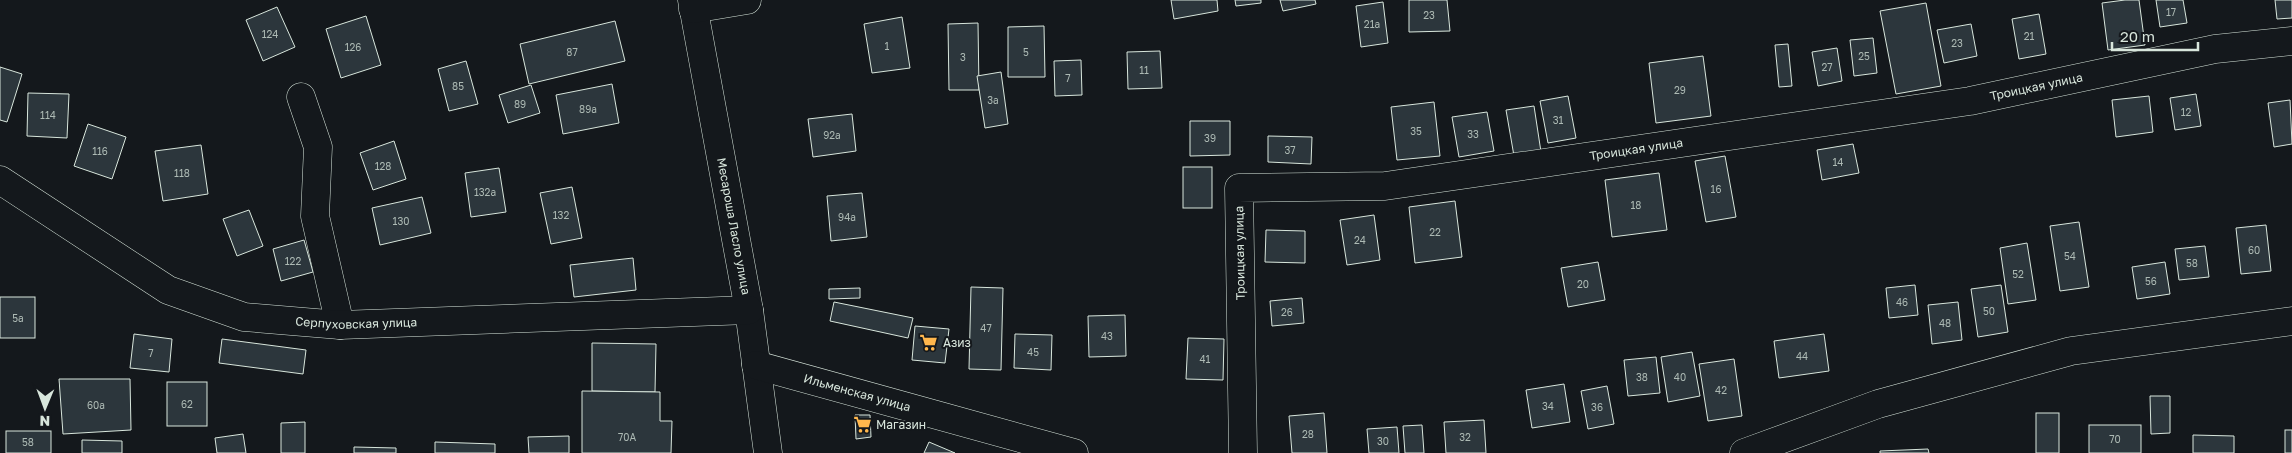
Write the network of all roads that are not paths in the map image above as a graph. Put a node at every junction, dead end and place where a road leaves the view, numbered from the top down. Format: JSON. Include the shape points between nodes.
{"nodes":[{"id":1,"x":747,"y":0,"type":"edge"},
{"id":2,"x":693,"y":4,"type":"edge"},
{"id":3,"x":2292,"y":41,"type":"edge"},
{"id":4,"x":301,"y":97,"type":"dead end"},
{"id":5,"x":0,"y":180,"type":"edge"},
{"id":6,"x":749,"y":310,"type":"junction"},
{"id":7,"x":2292,"y":321,"type":"edge"},
{"id":8,"x":340,"y":325,"type":"junction"},
{"id":9,"x":756,"y":365,"type":"junction"},
{"id":10,"x":768,"y":453,"type":"edge"},
{"id":11,"x":1074,"y":453,"type":"edge"},
{"id":12,"x":1243,"y":453,"type":"edge"},
{"id":13,"x":1744,"y":453,"type":"edge"}],
"edges":[{"from":1,"to":2,"type":"street"},
{"from":2,"to":6,"type":"street","name":"Месароша Ласло улица"},
{"from":3,"to":12,"type":"street","name":"Троицкая улица","via":[[2215,49],[1970,101],[1386,186],[1239,188]]},
{"from":4,"to":8,"type":"street","via":[[318,147],[315,216]]},
{"from":5,"to":8,"type":"street","name":"Серпуховская улица","via":[[168,290],[244,317]]},
{"from":6,"to":8,"type":"street","name":"Серпуховская улица"},
{"from":6,"to":9,"type":"street","name":"Месароша Ласло улица"},
{"from":7,"to":13,"type":"street","via":[[2071,351],[1878,404]]},
{"from":9,"to":10,"type":"street","name":"Месароша Ласло улица"},
{"from":9,"to":11,"type":"street","name":"Ильменская улица"}]}
